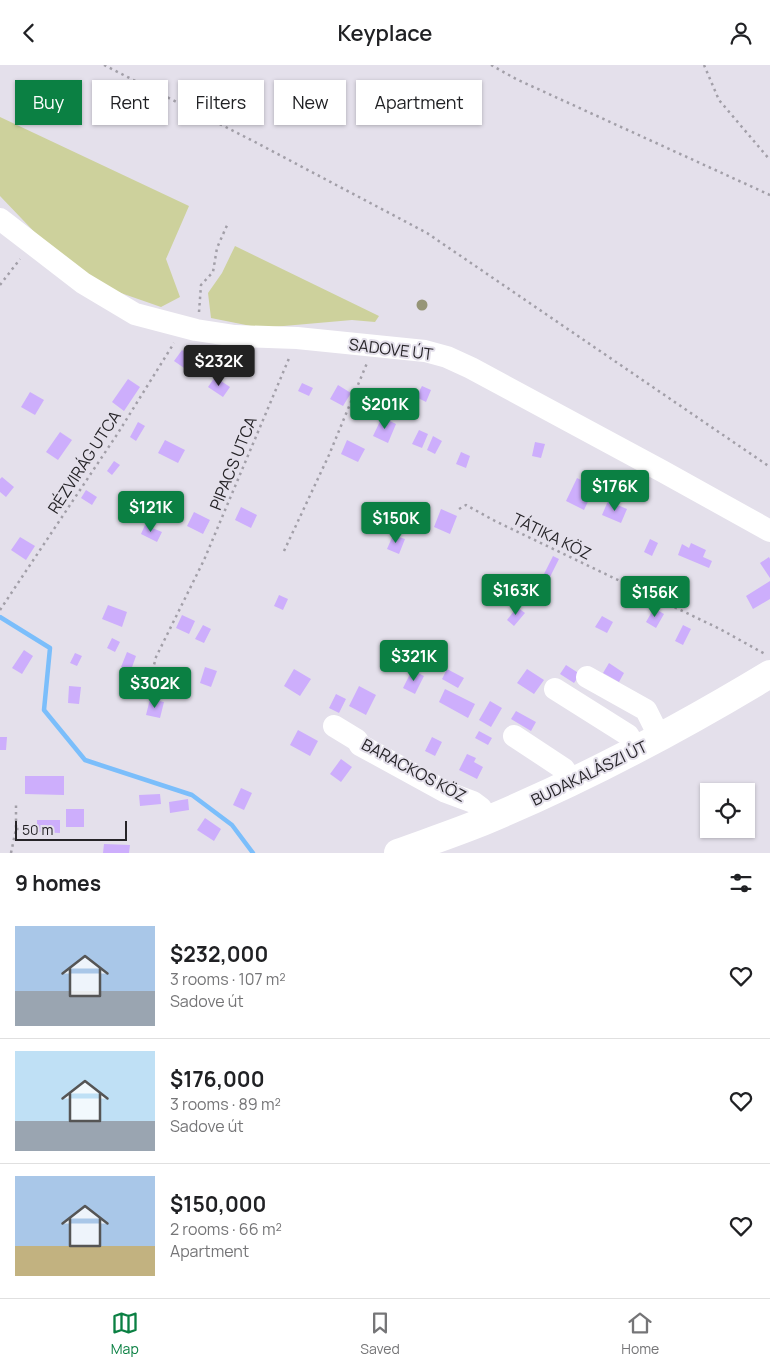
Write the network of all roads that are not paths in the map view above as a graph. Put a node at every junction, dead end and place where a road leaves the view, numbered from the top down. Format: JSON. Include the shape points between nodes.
{"nodes":[{"id":1,"x":0,"y":219,"type":"edge"},
{"id":2,"x":770,"y":531,"type":"edge"},
{"id":3,"x":770,"y":674,"type":"edge"},
{"id":4,"x":587,"y":677,"type":"dead end"},
{"id":5,"x":554,"y":689,"type":"dead end"},
{"id":6,"x":334,"y":726,"type":"dead end"},
{"id":7,"x":514,"y":736,"type":"dead end"},
{"id":8,"x":649,"y":743,"type":"junction"},
{"id":9,"x":573,"y":782,"type":"junction"},
{"id":10,"x":486,"y":821,"type":"junction"},
{"id":11,"x":398,"y":853,"type":"edge"}],
"edges":[{"from":1,"to":2,"type":"street","name":"SADOVE ÚT","via":[[83,283],[135,314],[192,329],[235,335],[425,351],[447,357]]},
{"from":3,"to":8,"type":"main road","name":"BUDAKALÁSZI ÚT"},
{"from":4,"to":8,"type":"street","via":[[646,710]]},
{"from":5,"to":8,"type":"street","via":[[628,735]]},
{"from":6,"to":10,"type":"street","name":"BARACKOS KÖZ","via":[[360,745],[473,802],[481,808]]},
{"from":7,"to":9,"type":"street","via":[[564,769]]},
{"from":8,"to":9,"type":"main road","name":"BUDAKALÁSZI ÚT"},
{"from":9,"to":10,"type":"main road","name":"BUDAKALÁSZI ÚT"},
{"from":10,"to":11,"type":"main road","name":"BUDAKALÁSZI ÚT"}]}
